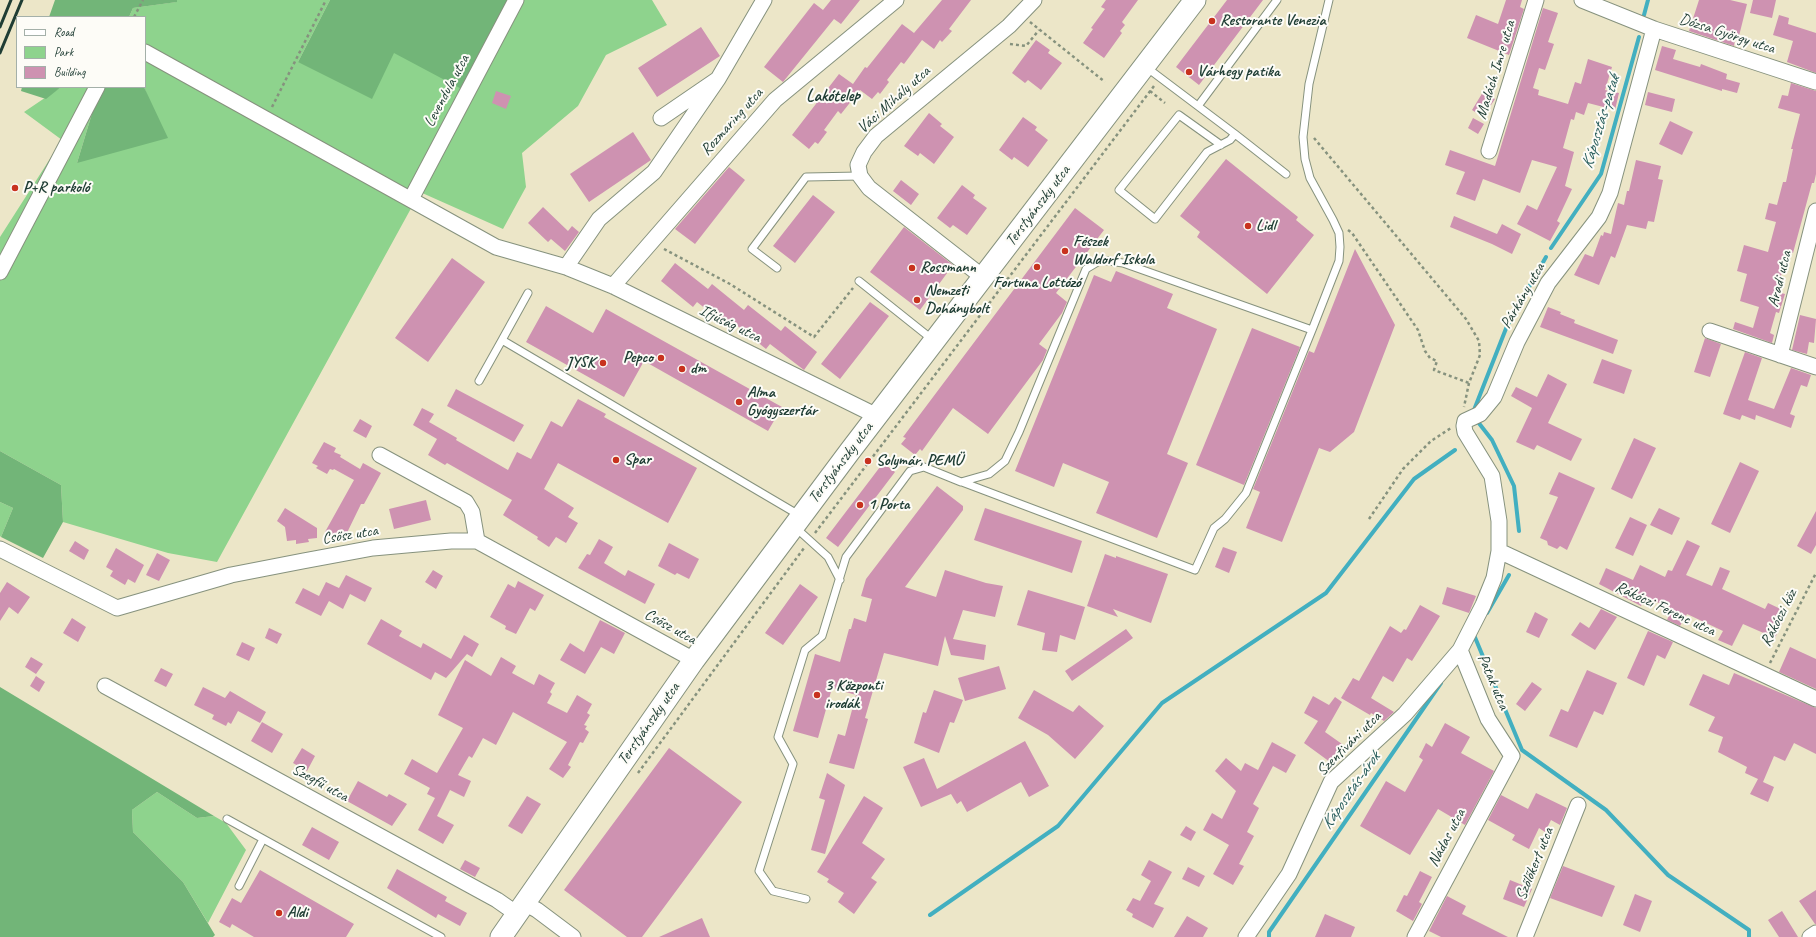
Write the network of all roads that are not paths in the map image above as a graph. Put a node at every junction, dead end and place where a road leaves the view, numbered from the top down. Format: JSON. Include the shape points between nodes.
{"nodes":[{"id":1,"x":516,"y":0,"type":"edge"},
{"id":2,"x":764,"y":0,"type":"edge"},
{"id":3,"x":896,"y":0,"type":"edge"},
{"id":4,"x":1034,"y":0,"type":"edge"},
{"id":5,"x":1195,"y":0,"type":"edge"},
{"id":6,"x":1277,"y":0,"type":"edge"},
{"id":7,"x":1329,"y":0,"type":"edge"},
{"id":8,"x":1536,"y":0,"type":"edge"},
{"id":9,"x":1582,"y":0,"type":"edge"},
{"id":10,"x":1654,"y":29,"type":"junction"},
{"id":11,"x":146,"y":53,"type":"edge"},
{"id":12,"x":1151,"y":74,"type":"junction"},
{"id":13,"x":718,"y":79,"type":"junction"},
{"id":14,"x":1816,"y":82,"type":"edge"},
{"id":15,"x":96,"y":88,"type":"edge"},
{"id":16,"x":1198,"y":106,"type":"junction"},
{"id":17,"x":661,"y":118,"type":"dead end"},
{"id":18,"x":1235,"y":134,"type":"junction"},
{"id":19,"x":1221,"y":145,"type":"junction"},
{"id":20,"x":1489,"y":151,"type":"dead end"},
{"id":21,"x":1286,"y":174,"type":"dead end"},
{"id":22,"x":860,"y":176,"type":"junction"},
{"id":23,"x":411,"y":199,"type":"junction"},
{"id":24,"x":1816,"y":212,"type":"edge"},
{"id":25,"x":566,"y":267,"type":"junction"},
{"id":26,"x":777,"y":268,"type":"dead end"},
{"id":27,"x":0,"y":272,"type":"edge"},
{"id":28,"x":984,"y":278,"type":"junction"},
{"id":29,"x":859,"y":281,"type":"road end"},
{"id":30,"x":613,"y":286,"type":"junction"},
{"id":31,"x":528,"y":293,"type":"dead end"},
{"id":32,"x":1312,"y":330,"type":"junction"},
{"id":33,"x":1710,"y":332,"type":"dead end"},
{"id":34,"x":502,"y":340,"type":"junction"},
{"id":35,"x":935,"y":341,"type":"junction"},
{"id":36,"x":1780,"y":355,"type":"junction"},
{"id":37,"x":1816,"y":366,"type":"edge"},
{"id":38,"x":479,"y":381,"type":"dead end"},
{"id":39,"x":877,"y":416,"type":"junction"},
{"id":40,"x":380,"y":455,"type":"dead end"},
{"id":41,"x":961,"y":482,"type":"junction"},
{"id":42,"x":802,"y":527,"type":"junction"},
{"id":43,"x":477,"y":541,"type":"junction"},
{"id":44,"x":0,"y":549,"type":"edge"},
{"id":45,"x":1500,"y":551,"type":"junction"},
{"id":46,"x":840,"y":580,"type":"junction"},
{"id":47,"x":1460,"y":650,"type":"junction"},
{"id":48,"x":694,"y":660,"type":"junction"},
{"id":49,"x":105,"y":686,"type":"dead end"},
{"id":50,"x":1816,"y":698,"type":"edge"},
{"id":51,"x":1512,"y":756,"type":"joint"},
{"id":52,"x":1578,"y":805,"type":"dead end"},
{"id":53,"x":227,"y":819,"type":"dead end"},
{"id":54,"x":263,"y":839,"type":"junction"},
{"id":55,"x":239,"y":886,"type":"dead end"},
{"id":56,"x":806,"y":899,"type":"dead end"},
{"id":57,"x":521,"y":909,"type":"junction"},
{"id":58,"x":1816,"y":933,"type":"edge"},
{"id":59,"x":440,"y":937,"type":"edge"},
{"id":60,"x":501,"y":937,"type":"edge"},
{"id":61,"x":572,"y":937,"type":"edge"},
{"id":62,"x":1246,"y":937,"type":"edge"},
{"id":63,"x":1414,"y":937,"type":"edge"},
{"id":64,"x":1525,"y":937,"type":"edge"},
{"id":65,"x":1810,"y":937,"type":"edge"}],
"edges":[{"from":1,"to":23,"type":"street","name":"Levendula utca"},
{"from":2,"to":13,"type":"street","name":"Rozmaring utca"},
{"from":3,"to":30,"type":"street","name":"Rozmaring utca","via":[[775,100]]},
{"from":4,"to":22,"type":"street","name":"Váci Mihály utca","via":[[990,41],[876,136],[858,165]]},
{"from":5,"to":12,"type":"main road","name":"Terstyánszky utca"},
{"from":6,"to":16,"type":"lane"},
{"from":7,"to":32,"type":"lane","via":[[1309,84],[1303,131],[1305,159],[1310,178],[1339,233],[1339,261]]},
{"from":8,"to":20,"type":"street","name":"Madách Imre utca"},
{"from":9,"to":10,"type":"street","name":"Dózsa György utca"},
{"from":10,"to":14,"type":"street","name":"Dózsa György utca"},
{"from":10,"to":45,"type":"street","name":"Párkány utca","via":[[1610,194],[1599,217],[1548,283],[1517,342],[1494,397],[1480,414],[1464,424],[1465,432],[1492,476],[1499,521]]},
{"from":11,"to":23,"type":"street","name":"Ifjúság utca"},
{"from":12,"to":16,"type":"lane"},
{"from":12,"to":28,"type":"main road","name":"Terstyánszky utca"},
{"from":13,"to":17,"type":"street","name":"Rozmaring utca"},
{"from":13,"to":25,"type":"street","name":"Rozmaring utca","via":[[654,172],[599,219]]},
{"from":15,"to":27,"type":"street"},
{"from":16,"to":18,"type":"lane"},
{"from":18,"to":19,"type":"lane"},
{"from":18,"to":21,"type":"lane"},
{"from":19,"to":19,"type":"lane","via":[[1208,152],[1155,219],[1119,190],[1179,115]]},
{"from":22,"to":26,"type":"lane","via":[[806,177],[752,249]]},
{"from":22,"to":28,"type":"street","via":[[869,188]]},
{"from":23,"to":25,"type":"street","name":"Ifjúság utca","via":[[496,247]]},
{"from":24,"to":36,"type":"street","name":"Aradi utca"},
{"from":25,"to":30,"type":"street","name":"Ifjúság utca"},
{"from":28,"to":35,"type":"main road","name":"Terstyánszky utca"},
{"from":29,"to":35,"type":"lane"},
{"from":30,"to":39,"type":"street","name":"Ifjúság utca"},
{"from":31,"to":34,"type":"lane"},
{"from":32,"to":41,"type":"lane","via":[[1123,263],[1101,260],[1086,269],[1005,461],[989,474]]},
{"from":32,"to":41,"type":"lane","via":[[1246,493],[1229,515],[1214,528],[1195,570]]},
{"from":33,"to":36,"type":"street"},
{"from":34,"to":38,"type":"lane"},
{"from":34,"to":42,"type":"lane"},
{"from":35,"to":39,"type":"main road","name":"Terstyánszky utca"},
{"from":36,"to":37,"type":"street"},
{"from":39,"to":42,"type":"main road","name":"Terstyánszky utca"},
{"from":40,"to":43,"type":"street","via":[[466,502],[472,512]]},
{"from":41,"to":46,"type":"lane","via":[[924,467],[910,472],[846,557]]},
{"from":42,"to":46,"type":"lane","via":[[828,557]]},
{"from":42,"to":48,"type":"main road","name":"Terstyánszky utca"},
{"from":43,"to":44,"type":"street","name":"Csősz utca","via":[[373,548],[231,576],[117,608]]},
{"from":43,"to":48,"type":"street","name":"Csősz utca"},
{"from":45,"to":47,"type":"street","name":"Patak utca","via":[[1494,578]]},
{"from":45,"to":50,"type":"street","name":"Rákóczi Ferenc utca"},
{"from":46,"to":56,"type":"lane","via":[[822,636],[805,650],[778,737],[793,764],[759,871],[773,891]]},
{"from":47,"to":51,"type":"street","name":"Patak utca","via":[[1488,719]]},
{"from":47,"to":62,"type":"street","name":"Szentiváni utca","via":[[1405,714],[1331,782],[1289,874]]},
{"from":48,"to":57,"type":"main road","name":"Terstyánszky utca"},
{"from":49,"to":57,"type":"street","name":"Szegfű utca","via":[[497,900]]},
{"from":51,"to":63,"type":"street","name":"Nádas utca"},
{"from":52,"to":64,"type":"street","name":"Szőlőkert utca"},
{"from":53,"to":54,"type":"lane"},
{"from":54,"to":55,"type":"lane"},
{"from":54,"to":59,"type":"lane"},
{"from":57,"to":60,"type":"main road","name":"Terstyánszky utca"},
{"from":57,"to":61,"type":"street","name":"Szegfű utca","via":[[537,910]]},
{"from":58,"to":65,"type":"street"}]}
